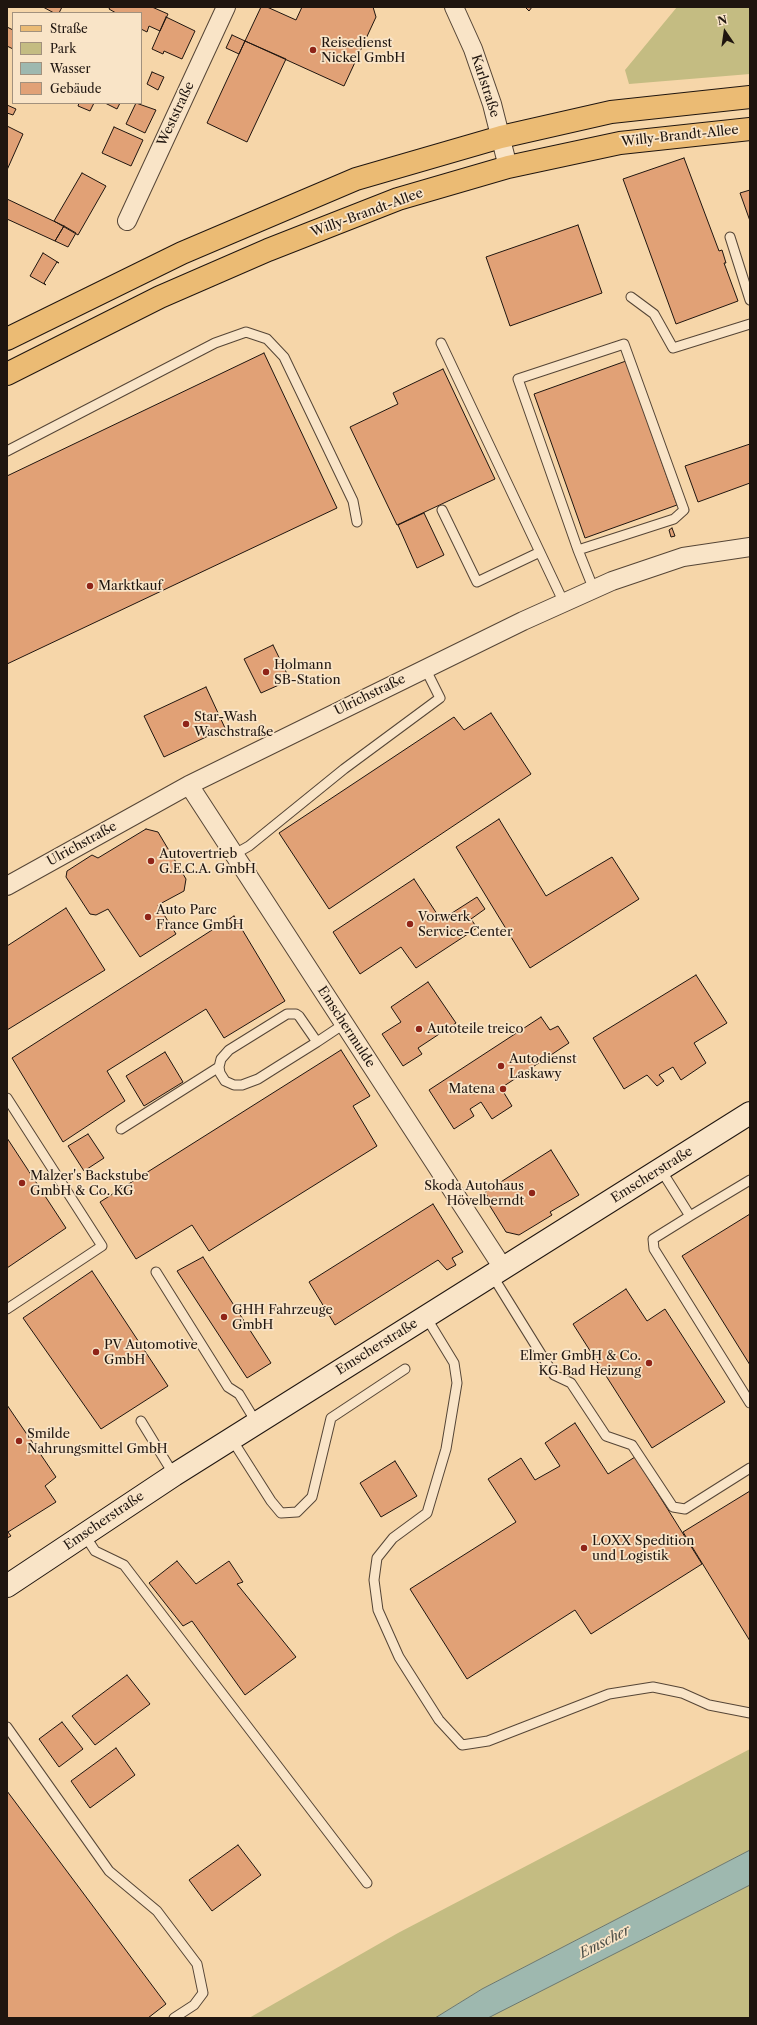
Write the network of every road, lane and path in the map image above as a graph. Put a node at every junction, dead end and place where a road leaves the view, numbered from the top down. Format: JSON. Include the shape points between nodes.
{"nodes":[{"id":1,"x":226,"y":7,"type":"edge"},
{"id":2,"x":454,"y":7,"type":"edge"},
{"id":3,"x":750,"y":97,"type":"edge"},
{"id":4,"x":750,"y":129,"type":"edge"},
{"id":5,"x":501,"y":137,"type":"junction"},
{"id":6,"x":508,"y":167,"type":"junction"},
{"id":7,"x":127,"y":221,"type":"dead end"},
{"id":8,"x":730,"y":237,"type":"dead end"},
{"id":9,"x":631,"y":297,"type":"dead end"},
{"id":10,"x":750,"y":300,"type":"edge"},
{"id":11,"x":750,"y":324,"type":"edge"},
{"id":12,"x":7,"y":339,"type":"edge"},
{"id":13,"x":441,"y":343,"type":"dead end"},
{"id":14,"x":7,"y":374,"type":"edge"},
{"id":15,"x":7,"y":451,"type":"edge"},
{"id":16,"x":442,"y":510,"type":"dead end"},
{"id":17,"x":357,"y":522,"type":"dead end"},
{"id":18,"x":750,"y":547,"type":"edge"},
{"id":19,"x":578,"y":550,"type":"junction"},
{"id":20,"x":540,"y":552,"type":"junction"},
{"id":21,"x":594,"y":590,"type":"junction"},
{"id":22,"x":564,"y":603,"type":"junction"},
{"id":23,"x":425,"y":668,"type":"junction"},
{"id":24,"x":189,"y":785,"type":"junction"},
{"id":25,"x":233,"y":855,"type":"junction"},
{"id":26,"x":7,"y":886,"type":"edge"},
{"id":27,"x":344,"y":1024,"type":"junction"},
{"id":28,"x":317,"y":1042,"type":"junction"},
{"id":29,"x":219,"y":1067,"type":"junction"},
{"id":30,"x":7,"y":1098,"type":"edge"},
{"id":31,"x":750,"y":1113,"type":"edge"},
{"id":32,"x":121,"y":1129,"type":"dead end"},
{"id":33,"x":661,"y":1170,"type":"junction"},
{"id":34,"x":750,"y":1180,"type":"edge"},
{"id":35,"x":690,"y":1216,"type":"junction"},
{"id":36,"x":497,"y":1271,"type":"junction"},
{"id":37,"x":156,"y":1272,"type":"dead end"},
{"id":38,"x":7,"y":1309,"type":"edge"},
{"id":39,"x":426,"y":1317,"type":"junction"},
{"id":40,"x":405,"y":1369,"type":"dead end"},
{"id":41,"x":750,"y":1403,"type":"edge"},
{"id":42,"x":141,"y":1421,"type":"dead end"},
{"id":43,"x":256,"y":1422,"type":"junction"},
{"id":44,"x":231,"y":1438,"type":"junction"},
{"id":45,"x":750,"y":1468,"type":"edge"},
{"id":46,"x":174,"y":1474,"type":"junction"},
{"id":47,"x":84,"y":1534,"type":"junction"},
{"id":48,"x":7,"y":1586,"type":"edge"},
{"id":49,"x":750,"y":1712,"type":"edge"},
{"id":50,"x":7,"y":1727,"type":"edge"},
{"id":51,"x":367,"y":1883,"type":"dead end"},
{"id":52,"x":174,"y":2018,"type":"edge"}],
"edges":[{"from":1,"to":7,"type":"street","name":"Weststraße"},
{"from":2,"to":5,"type":"street","name":"Karlstraße","via":[[486,85]]},
{"from":3,"to":5,"type":"main road","via":[[611,112]]},
{"from":4,"to":6,"type":"main road","name":"Willy-Brandt-Allee","via":[[620,142]]},
{"from":5,"to":6,"type":"street","name":"Karlstraße"},
{"from":5,"to":12,"type":"main road","via":[[356,179],[182,253]]},
{"from":6,"to":14,"type":"main road","name":"Willy-Brandt-Allee","via":[[398,199],[268,250],[160,297]]},
{"from":8,"to":10,"type":"lane"},
{"from":9,"to":11,"type":"lane","via":[[654,314],[673,348]]},
{"from":13,"to":20,"type":"lane"},
{"from":15,"to":17,"type":"lane","via":[[215,343],[246,332],[267,339],[284,357],[353,501]]},
{"from":16,"to":20,"type":"lane","via":[[477,582]]},
{"from":18,"to":21,"type":"street","name":"Ulrichstraße","via":[[683,557]]},
{"from":19,"to":19,"type":"lane","via":[[674,519],[684,510],[624,344],[518,379]]},
{"from":19,"to":21,"type":"lane"},
{"from":20,"to":22,"type":"lane"},
{"from":21,"to":22,"type":"street","name":"Ulrichstraße"},
{"from":22,"to":23,"type":"street","name":"Ulrichstraße"},
{"from":23,"to":24,"type":"street","name":"Ulrichstraße"},
{"from":23,"to":25,"type":"lane","via":[[440,698],[344,768],[249,846]]},
{"from":24,"to":25,"type":"street","name":"Emschermulde"},
{"from":24,"to":26,"type":"street","name":"Ulrichstraße"},
{"from":25,"to":27,"type":"street","name":"Emschermulde"},
{"from":27,"to":28,"type":"lane"},
{"from":27,"to":36,"type":"street","name":"Emschermulde"},
{"from":28,"to":29,"type":"lane","via":[[258,1079],[242,1085],[225,1081]]},
{"from":28,"to":29,"type":"lane","via":[[299,1016],[287,1014],[229,1050],[221,1059]]},
{"from":29,"to":32,"type":"lane"},
{"from":30,"to":38,"type":"lane","via":[[102,1246]]},
{"from":31,"to":33,"type":"street","name":"Emscherstraße"},
{"from":33,"to":35,"type":"lane"},
{"from":33,"to":36,"type":"street","name":"Emscherstraße"},
{"from":34,"to":35,"type":"lane"},
{"from":35,"to":41,"type":"lane","via":[[653,1238],[654,1249]]},
{"from":36,"to":39,"type":"street","name":"Emscherstraße"},
{"from":36,"to":45,"type":"lane","via":[[554,1375],[571,1383],[606,1436],[632,1445],[673,1507],[685,1509]]},
{"from":37,"to":43,"type":"lane","via":[[228,1387],[239,1394]]},
{"from":39,"to":43,"type":"street","name":"Emscherstraße"},
{"from":39,"to":49,"type":"lane","via":[[454,1363],[457,1383],[446,1449],[427,1514],[393,1538],[377,1558],[374,1580],[378,1610],[399,1657],[439,1720],[462,1745],[488,1741],[609,1694],[653,1687],[682,1692],[709,1706]]},
{"from":40,"to":44,"type":"lane","via":[[331,1418],[312,1497],[297,1512],[281,1513]]},
{"from":42,"to":46,"type":"lane"},
{"from":43,"to":44,"type":"street","name":"Emscherstraße"},
{"from":44,"to":46,"type":"street","name":"Emscherstraße"},
{"from":46,"to":47,"type":"street","name":"Emscherstraße"},
{"from":47,"to":48,"type":"street","name":"Emscherstraße"},
{"from":47,"to":51,"type":"lane","via":[[96,1552],[124,1565]]},
{"from":50,"to":52,"type":"lane","via":[[109,1871],[157,1911],[197,1964],[203,1993],[194,2005]]}]}
